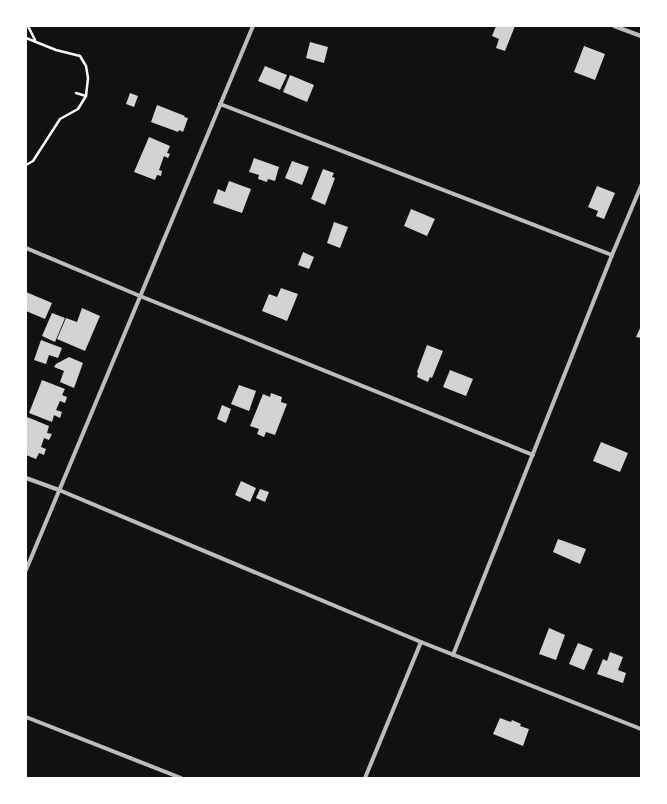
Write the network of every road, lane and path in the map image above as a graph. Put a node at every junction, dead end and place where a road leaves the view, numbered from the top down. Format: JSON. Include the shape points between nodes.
{"nodes":[{"id":1,"x":28,"y":26,"type":"edge"},
{"id":2,"x":252,"y":26,"type":"edge"},
{"id":3,"x":614,"y":26,"type":"edge"},
{"id":4,"x":641,"y":36,"type":"edge"},
{"id":5,"x":26,"y":38,"type":"edge"},
{"id":6,"x":35,"y":41,"type":"junction"},
{"id":7,"x":76,"y":93,"type":"dead end"},
{"id":8,"x":86,"y":96,"type":"junction"},
{"id":9,"x":220,"y":104,"type":"junction"},
{"id":10,"x":26,"y":165,"type":"edge"},
{"id":11,"x":641,"y":186,"type":"edge"},
{"id":12,"x":26,"y":248,"type":"edge"},
{"id":13,"x":612,"y":256,"type":"junction"},
{"id":14,"x":140,"y":296,"type":"junction"},
{"id":15,"x":533,"y":455,"type":"junction"},
{"id":16,"x":26,"y":478,"type":"edge"},
{"id":17,"x":59,"y":490,"type":"junction"},
{"id":18,"x":26,"y":570,"type":"edge"},
{"id":19,"x":422,"y":642,"type":"junction"},
{"id":20,"x":454,"y":655,"type":"junction"},
{"id":21,"x":26,"y":717,"type":"edge"},
{"id":22,"x":641,"y":729,"type":"edge"},
{"id":23,"x":181,"y":778,"type":"edge"},
{"id":24,"x":365,"y":778,"type":"edge"}],
"edges":[{"from":1,"to":6,"type":"path"},
{"from":2,"to":9,"type":"street"},
{"from":3,"to":4,"type":"street"},
{"from":5,"to":6,"type":"path"},
{"from":6,"to":8,"type":"path","via":[[80,56],[86,66],[88,78]]},
{"from":7,"to":8,"type":"path"},
{"from":8,"to":10,"type":"path","via":[[78,109],[60,119],[33,161]]},
{"from":9,"to":13,"type":"street"},
{"from":9,"to":14,"type":"street"},
{"from":11,"to":13,"type":"street"},
{"from":12,"to":14,"type":"street"},
{"from":13,"to":15,"type":"street"},
{"from":14,"to":15,"type":"street"},
{"from":14,"to":17,"type":"street"},
{"from":15,"to":20,"type":"street"},
{"from":16,"to":17,"type":"street"},
{"from":17,"to":18,"type":"street"},
{"from":17,"to":19,"type":"street"},
{"from":19,"to":20,"type":"street"},
{"from":19,"to":24,"type":"street"},
{"from":20,"to":22,"type":"street"},
{"from":21,"to":23,"type":"street"}]}
